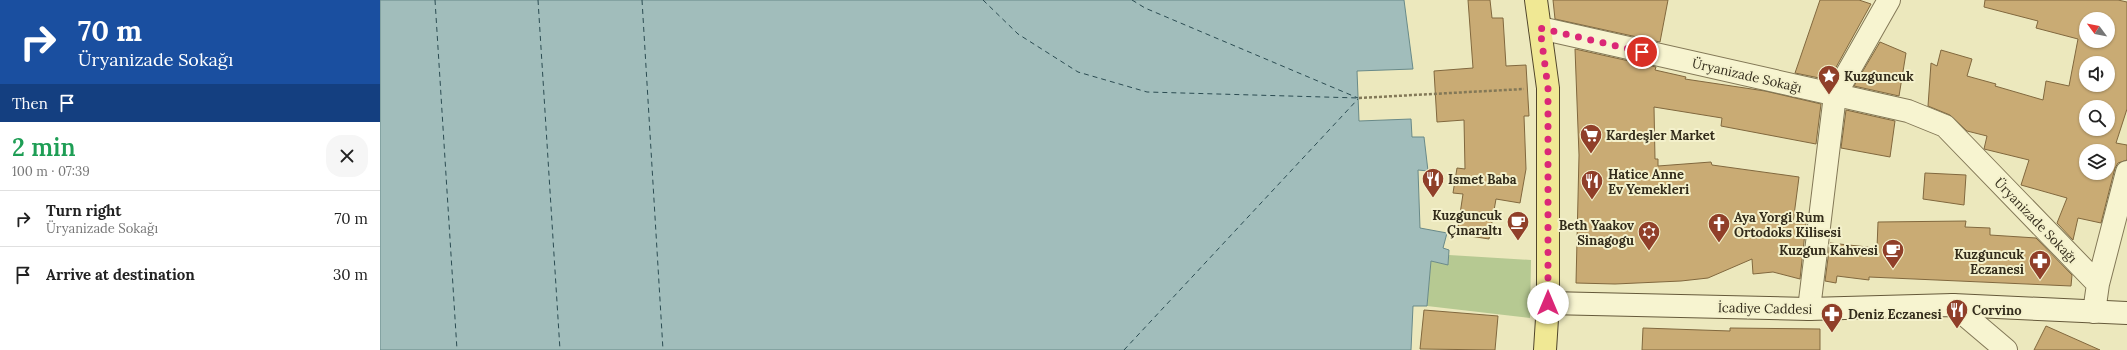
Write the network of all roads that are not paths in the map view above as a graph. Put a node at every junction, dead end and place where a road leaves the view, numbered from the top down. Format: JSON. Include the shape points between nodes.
{"nodes":[{"id":1,"x":1536,"y":0,"type":"edge"},
{"id":2,"x":1889,"y":0,"type":"edge"},
{"id":3,"x":1540,"y":28,"type":"junction"},
{"id":4,"x":1835,"y":95,"type":"junction"},
{"id":5,"x":2127,"y":172,"type":"edge"},
{"id":6,"x":2098,"y":284,"type":"junction"},
{"id":7,"x":1548,"y":303,"type":"junction"},
{"id":8,"x":1952,"y":305,"type":"junction"},
{"id":9,"x":1809,"y":309,"type":"junction"},
{"id":10,"x":2094,"y":312,"type":"junction"},
{"id":11,"x":2127,"y":313,"type":"edge"},
{"id":12,"x":1545,"y":350,"type":"edge"},
{"id":13,"x":2006,"y":350,"type":"edge"}],
"edges":[{"from":1,"to":3,"type":"main road"},
{"from":2,"to":4,"type":"street"},
{"from":3,"to":4,"type":"street","name":"Üryanizade Sokağı"},
{"from":3,"to":7,"type":"main road","via":[[1548,88]]},
{"from":4,"to":6,"type":"street","name":"Üryanizade Sokağı","via":[[1908,111],[1945,126]]},
{"from":4,"to":9,"type":"street"},
{"from":5,"to":6,"type":"street"},
{"from":6,"to":10,"type":"street"},
{"from":7,"to":9,"type":"street","name":"İcadiye Caddesi"},
{"from":7,"to":12,"type":"main road"},
{"from":8,"to":9,"type":"street","name":"İcadiye Caddesi"},
{"from":8,"to":10,"type":"street","name":"İcadiye Caddesi"},
{"from":8,"to":13,"type":"street"},
{"from":10,"to":11,"type":"street","name":"İcadiye Caddesi"}]}
